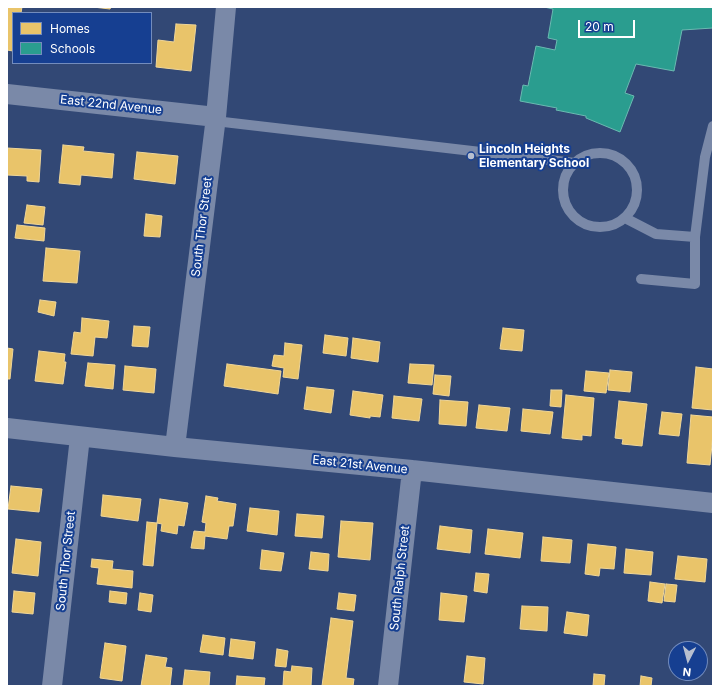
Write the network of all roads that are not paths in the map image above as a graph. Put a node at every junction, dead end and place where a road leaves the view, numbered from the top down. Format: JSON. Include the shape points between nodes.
{"nodes":[{"id":1,"x":226,"y":7,"type":"edge"},
{"id":2,"x":7,"y":94,"type":"edge"},
{"id":3,"x":215,"y":119,"type":"junction"},
{"id":4,"x":713,"y":126,"type":"edge"},
{"id":5,"x":575,"y":163,"type":"junction"},
{"id":6,"x":625,"y":218,"type":"junction"},
{"id":7,"x":695,"y":237,"type":"junction"},
{"id":8,"x":641,"y":279,"type":"dead end"},
{"id":9,"x":7,"y":428,"type":"edge"},
{"id":10,"x":80,"y":437,"type":"junction"},
{"id":11,"x":176,"y":447,"type":"junction"},
{"id":12,"x":412,"y":470,"type":"junction"},
{"id":13,"x":713,"y":503,"type":"edge"},
{"id":14,"x":52,"y":686,"type":"edge"},
{"id":15,"x":388,"y":686,"type":"edge"}],
"edges":[{"from":1,"to":3,"type":"street","name":"South Thor Street"},
{"from":2,"to":3,"type":"street","name":"East 22nd Avenue"},
{"from":3,"to":5,"type":"lane"},
{"from":3,"to":11,"type":"street","name":"South Thor Street"},
{"from":4,"to":7,"type":"lane","via":[[705,157]]},
{"from":5,"to":6,"type":"lane","via":[[585,156],[596,153],[618,158],[628,166],[634,175],[637,192],[632,209]]},
{"from":5,"to":6,"type":"lane","via":[[567,173],[563,185],[563,198],[568,210],[577,220],[588,226],[601,228],[614,225]]},
{"from":6,"to":7,"type":"lane","via":[[656,234]]},
{"from":7,"to":8,"type":"lane","via":[[695,284]]},
{"from":9,"to":10,"type":"street","name":"East 21st Avenue"},
{"from":10,"to":11,"type":"street","name":"East 21st Avenue"},
{"from":10,"to":14,"type":"street","name":"South Thor Street"},
{"from":11,"to":12,"type":"street","name":"East 21st Avenue"},
{"from":12,"to":13,"type":"street","name":"East 21st Avenue"},
{"from":12,"to":15,"type":"street","name":"South Ralph Street"}]}
